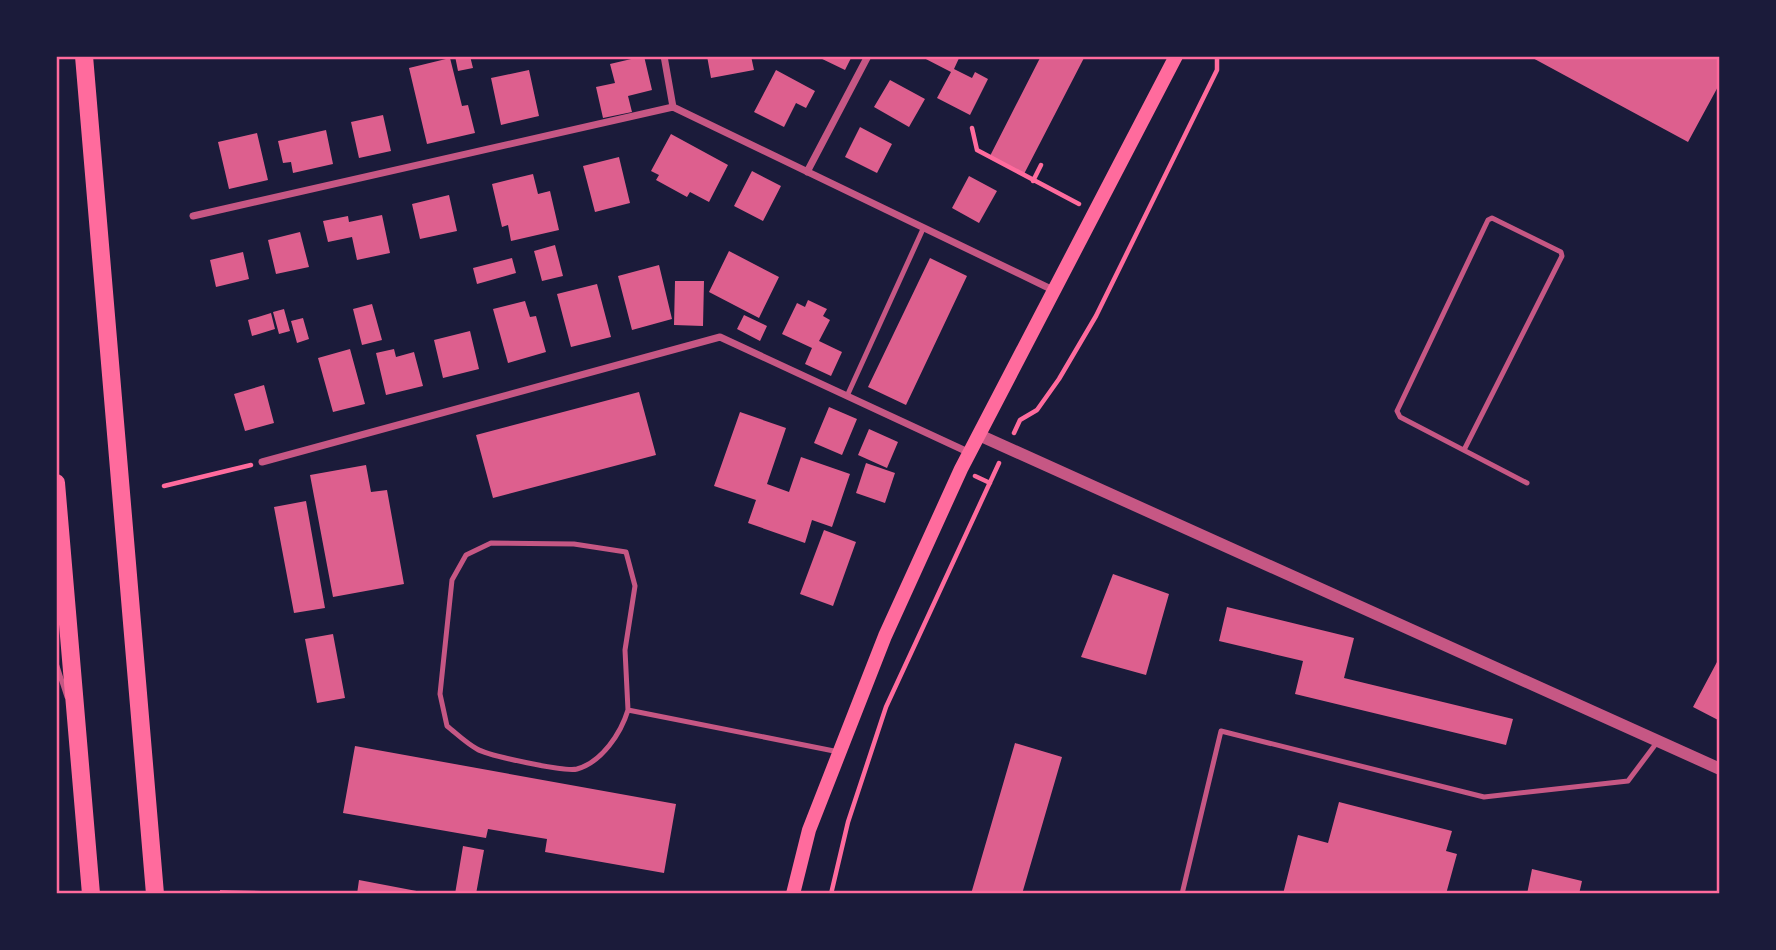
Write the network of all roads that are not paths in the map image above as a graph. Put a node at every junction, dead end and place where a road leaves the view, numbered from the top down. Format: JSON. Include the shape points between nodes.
{"nodes":[{"id":1,"x":84,"y":56,"type":"edge"},
{"id":2,"x":664,"y":56,"type":"edge"},
{"id":3,"x":868,"y":56,"type":"edge"},
{"id":4,"x":1176,"y":56,"type":"edge"},
{"id":5,"x":673,"y":107,"type":"junction"},
{"id":6,"x":807,"y":172,"type":"junction"},
{"id":7,"x":193,"y":216,"type":"dead end"},
{"id":8,"x":923,"y":229,"type":"junction"},
{"id":9,"x":1055,"y":291,"type":"junction"},
{"id":10,"x":847,"y":396,"type":"junction"},
{"id":11,"x":979,"y":435,"type":"junction"},
{"id":12,"x":1464,"y":450,"type":"junction"},
{"id":13,"x":970,"y":453,"type":"junction"},
{"id":14,"x":262,"y":462,"type":"road end"},
{"id":15,"x":56,"y":483,"type":"edge"},
{"id":16,"x":1527,"y":483,"type":"dead end"},
{"id":17,"x":56,"y":663,"type":"edge"},
{"id":18,"x":628,"y":710,"type":"junction"},
{"id":19,"x":78,"y":731,"type":"junction"},
{"id":20,"x":1658,"y":741,"type":"junction"},
{"id":21,"x":839,"y":752,"type":"junction"},
{"id":22,"x":1720,"y":769,"type":"edge"},
{"id":23,"x":91,"y":894,"type":"edge"},
{"id":24,"x":155,"y":894,"type":"edge"},
{"id":25,"x":793,"y":894,"type":"edge"},
{"id":26,"x":1182,"y":894,"type":"edge"}],
"edges":[{"from":1,"to":24,"type":"highway"},
{"from":2,"to":5,"type":"street"},
{"from":3,"to":6,"type":"street"},
{"from":4,"to":9,"type":"main road"},
{"from":5,"to":6,"type":"street"},
{"from":5,"to":7,"type":"street"},
{"from":6,"to":8,"type":"street"},
{"from":8,"to":9,"type":"street"},
{"from":8,"to":10,"type":"lane"},
{"from":9,"to":11,"type":"main road"},
{"from":10,"to":13,"type":"street"},
{"from":10,"to":14,"type":"street","via":[[720,337]]},
{"from":11,"to":13,"type":"main road"},
{"from":11,"to":20,"type":"street"},
{"from":12,"to":12,"type":"lane","via":[[1400,417],[1397,411],[1492,218],[1562,256]]},
{"from":12,"to":16,"type":"lane"},
{"from":13,"to":21,"type":"main road","via":[[885,636]]},
{"from":15,"to":19,"type":"highway"},
{"from":17,"to":19,"type":"lane"},
{"from":18,"to":18,"type":"lane","via":[[622,728],[596,759],[576,769],[478,750],[447,726],[440,694],[452,580],[466,555],[491,543],[574,544],[626,552],[635,586],[625,649]]},
{"from":18,"to":21,"type":"lane"},
{"from":19,"to":23,"type":"highway"},
{"from":20,"to":22,"type":"street"},
{"from":20,"to":26,"type":"lane","via":[[1628,781],[1484,797],[1221,731]]},
{"from":21,"to":25,"type":"main road","via":[[809,830]]}]}
